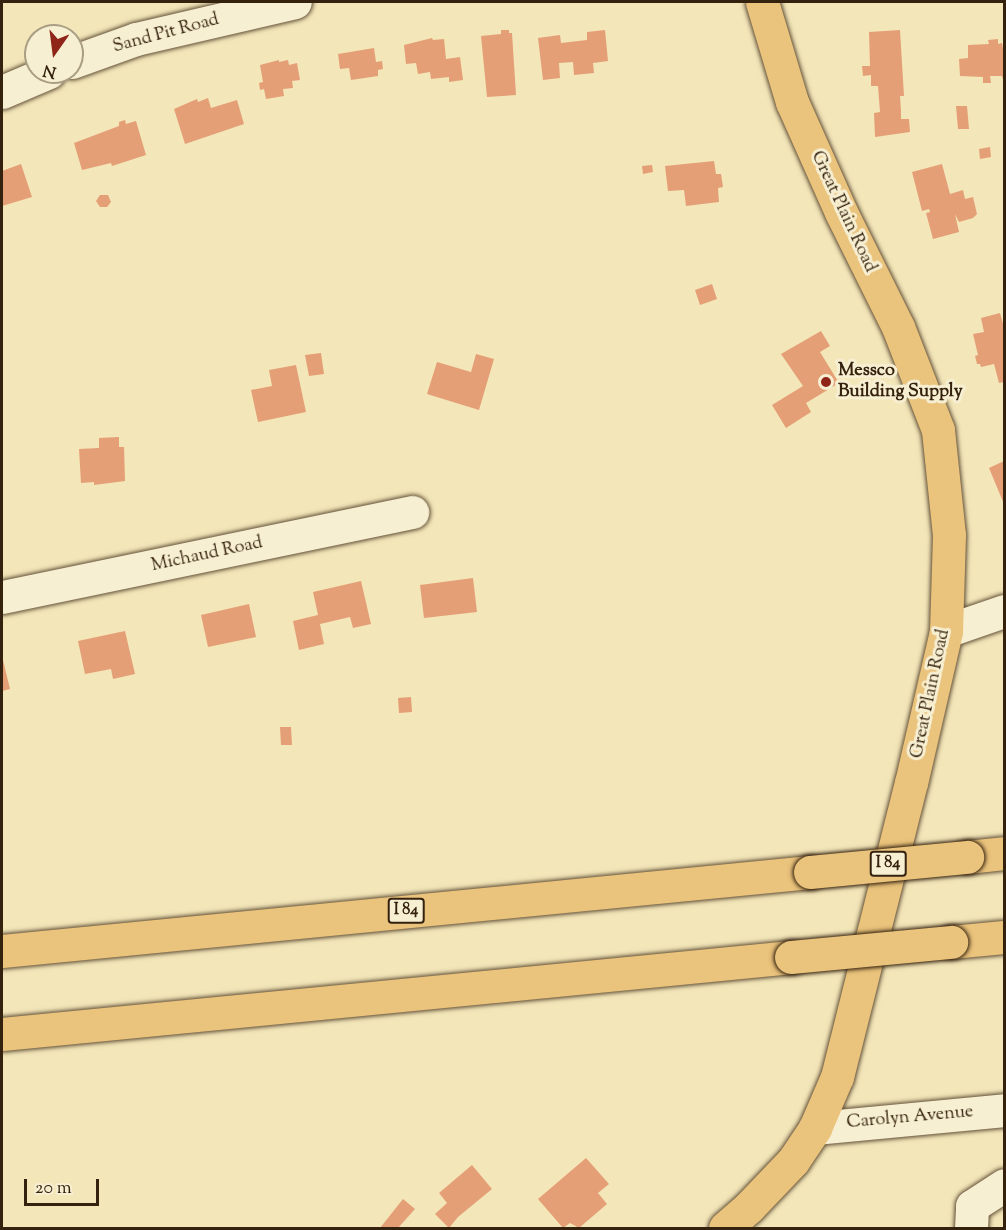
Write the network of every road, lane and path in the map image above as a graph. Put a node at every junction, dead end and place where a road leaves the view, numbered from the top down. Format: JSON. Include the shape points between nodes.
{"nodes":[{"id":1,"x":295,"y":2,"type":"edge"},
{"id":2,"x":762,"y":2,"type":"edge"},
{"id":3,"x":84,"y":58,"type":"edge"},
{"id":4,"x":24,"y":83,"type":"edge"},
{"id":5,"x":2,"y":92,"type":"edge"},
{"id":6,"x":412,"y":512,"type":"dead end"},
{"id":7,"x":2,"y":597,"type":"edge"},
{"id":8,"x":1005,"y":611,"type":"edge"},
{"id":9,"x":946,"y":631,"type":"junction"},
{"id":10,"x":1005,"y":853,"type":"edge"},
{"id":11,"x":1005,"y":937,"type":"edge"},
{"id":12,"x":2,"y":951,"type":"edge"},
{"id":13,"x":2,"y":1034,"type":"edge"},
{"id":14,"x":1005,"y":1110,"type":"edge"},
{"id":15,"x":815,"y":1128,"type":"junction"},
{"id":16,"x":1005,"y":1185,"type":"edge"},
{"id":17,"x":725,"y":1228,"type":"edge"},
{"id":18,"x":971,"y":1228,"type":"edge"}],
"edges":[{"from":1,"to":3,"type":"street","name":"Sand Pit Road","via":[[136,39]]},
{"from":2,"to":9,"type":"main road","name":"Great Plain Road","via":[[792,102],[898,327],[938,430],[949,535]]},
{"from":4,"to":5,"type":"street"},
{"from":6,"to":7,"type":"street","name":"Michaud Road"},
{"from":8,"to":9,"type":"street"},
{"from":9,"to":15,"type":"main road","name":"Great Plain Road","via":[[852,1027],[837,1077]]},
{"from":10,"to":12,"type":"main road","number":"I 84","bridge":true},
{"from":11,"to":13,"type":"main road","bridge":true},
{"from":14,"to":15,"type":"street","name":"Carolyn Avenue"},
{"from":15,"to":17,"type":"main road","name":"Great Plain Road","via":[[793,1161]]},
{"from":16,"to":18,"type":"street","via":[[972,1206]]}]}
